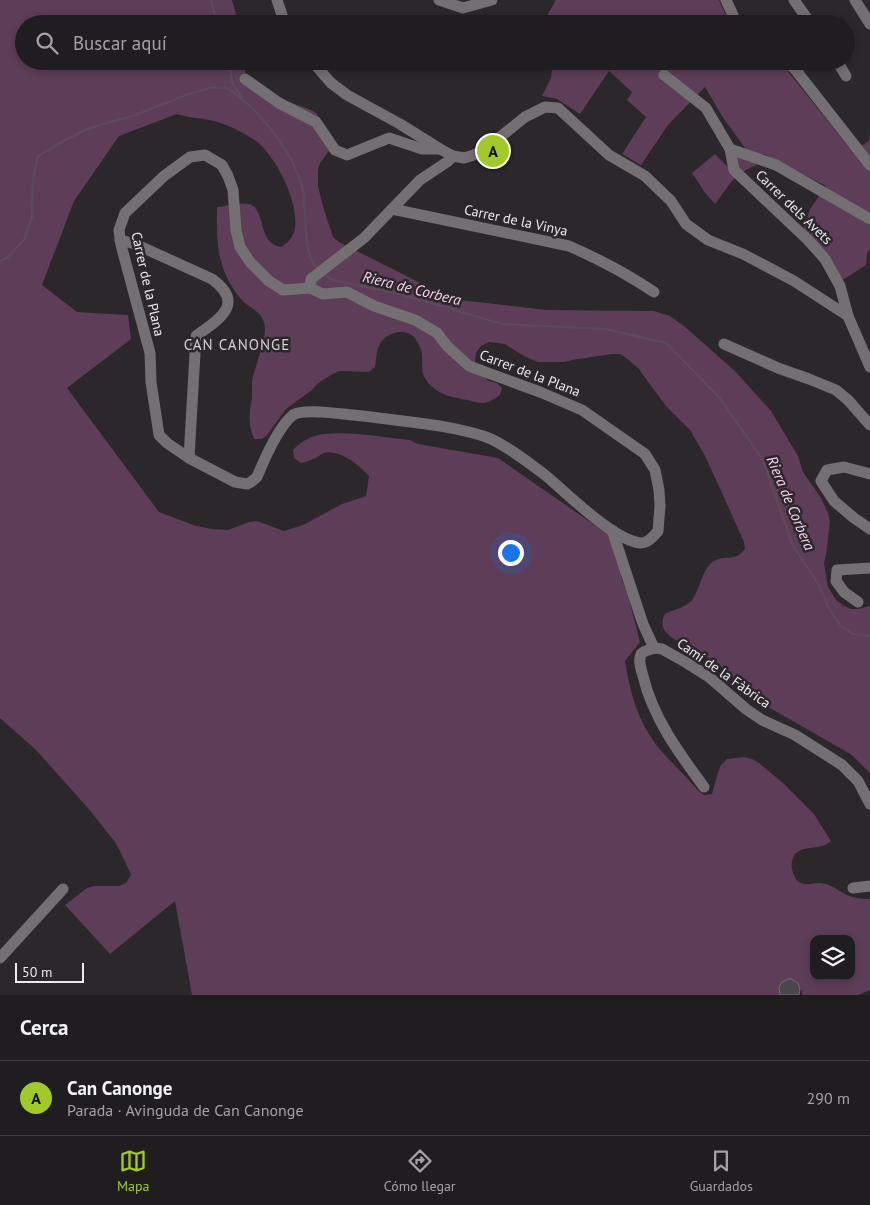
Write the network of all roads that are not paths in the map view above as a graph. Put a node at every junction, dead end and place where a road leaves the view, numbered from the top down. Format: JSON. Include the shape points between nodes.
{"nodes":[{"id":1,"x":277,"y":0,"type":"edge"},
{"id":2,"x":438,"y":0,"type":"edge"},
{"id":3,"x":492,"y":0,"type":"edge"},
{"id":4,"x":726,"y":0,"type":"edge"},
{"id":5,"x":794,"y":0,"type":"edge"},
{"id":6,"x":855,"y":0,"type":"edge"},
{"id":7,"x":282,"y":15,"type":"edge"},
{"id":8,"x":732,"y":15,"type":"edge"},
{"id":9,"x":805,"y":15,"type":"edge"},
{"id":10,"x":870,"y":24,"type":"edge"},
{"id":11,"x":320,"y":70,"type":"edge"},
{"id":12,"x":796,"y":70,"type":"edge"},
{"id":13,"x":842,"y":70,"type":"edge"},
{"id":14,"x":664,"y":75,"type":"dead end"},
{"id":15,"x":846,"y":76,"type":"dead end"},
{"id":16,"x":245,"y":79,"type":"dead end"},
{"id":17,"x":730,"y":148,"type":"junction"},
{"id":18,"x":440,"y":149,"type":"junction"},
{"id":19,"x":453,"y":156,"type":"junction"},
{"id":20,"x":870,"y":165,"type":"edge"},
{"id":21,"x":392,"y":209,"type":"junction"},
{"id":22,"x":870,"y":219,"type":"edge"},
{"id":23,"x":120,"y":240,"type":"junction"},
{"id":24,"x":311,"y":284,"type":"junction"},
{"id":25,"x":654,"y":292,"type":"dead end"},
{"id":26,"x":848,"y":316,"type":"junction"},
{"id":27,"x":724,"y":344,"type":"dead end"},
{"id":28,"x":870,"y":367,"type":"edge"},
{"id":29,"x":870,"y":425,"type":"edge"},
{"id":30,"x":189,"y":458,"type":"junction"},
{"id":31,"x":870,"y":474,"type":"edge"},
{"id":32,"x":870,"y":529,"type":"edge"},
{"id":33,"x":612,"y":530,"type":"junction"},
{"id":34,"x":870,"y":568,"type":"edge"},
{"id":35,"x":858,"y":602,"type":"dead end"},
{"id":36,"x":654,"y":648,"type":"junction"},
{"id":37,"x":704,"y":787,"type":"dead end"},
{"id":38,"x":870,"y":804,"type":"edge"},
{"id":39,"x":870,"y":886,"type":"edge"},
{"id":40,"x":854,"y":888,"type":"dead end"},
{"id":41,"x":63,"y":889,"type":"dead end"},
{"id":42,"x":0,"y":958,"type":"edge"}],
"edges":[{"from":1,"to":7,"type":"street"},
{"from":2,"to":3,"type":"street","via":[[463,8]]},
{"from":4,"to":8,"type":"street"},
{"from":5,"to":9,"type":"street"},
{"from":6,"to":10,"type":"street"},
{"from":11,"to":18,"type":"street","via":[[346,95]]},
{"from":12,"to":20,"type":"street"},
{"from":13,"to":15,"type":"street"},
{"from":14,"to":17,"type":"street","name":"Carrer dels Avets","via":[[706,108]]},
{"from":16,"to":18,"type":"street","via":[[279,103],[316,122],[335,150],[347,155],[390,138],[422,148]]},
{"from":17,"to":22,"type":"street","via":[[776,166]]},
{"from":17,"to":26,"type":"street","name":"Carrer dels Avets","via":[[734,170],[824,259],[840,286]]},
{"from":18,"to":19,"type":"street"},
{"from":19,"to":21,"type":"street","via":[[420,180]]},
{"from":19,"to":26,"type":"street","via":[[464,158],[474,155],[525,117],[546,107],[558,108],[609,155],[646,176],[671,201],[686,224],[708,240],[786,276]]},
{"from":21,"to":24,"type":"street"},
{"from":21,"to":25,"type":"street","name":"Carrer de la Vinya","via":[[569,246]]},
{"from":23,"to":24,"type":"street","name":"Carrer de la Plana","via":[[119,230],[125,213],[164,176],[190,157],[205,155],[222,165],[228,176],[233,190],[240,247],[250,262],[283,290]]},
{"from":23,"to":30,"type":"street","name":"Carrer de la Plana","via":[[150,353],[159,435]]},
{"from":23,"to":30,"type":"street","via":[[212,279],[222,286],[228,299],[228,308],[221,318],[196,336]]},
{"from":24,"to":33,"type":"street","name":"Carrer de la Plana","via":[[323,294],[347,292],[374,306],[415,320],[437,333],[469,366],[582,410],[645,454],[655,470],[659,490],[658,531],[640,543]]},
{"from":26,"to":28,"type":"street","name":"Carrer dels Avets"},
{"from":27,"to":29,"type":"street","via":[[836,390]]},
{"from":30,"to":33,"type":"street","name":"Carrer de la Plana","via":[[235,482],[247,484],[256,477],[278,434],[295,414],[323,413],[433,425],[476,434],[506,448],[545,475]]},
{"from":31,"to":32,"type":"street","via":[[844,467],[826,470],[821,481],[834,501]]},
{"from":33,"to":36,"type":"street","name":"Camí de la Fàbrica"},
{"from":34,"to":35,"type":"street","via":[[837,570],[836,581]]},
{"from":36,"to":37,"type":"street","via":[[641,654],[640,658],[650,701]]},
{"from":36,"to":38,"type":"street","name":"Camí de la Fàbrica","via":[[662,648],[688,662],[762,720],[795,735],[842,765],[858,781]]},
{"from":39,"to":40,"type":"street"},
{"from":41,"to":42,"type":"street"}]}
